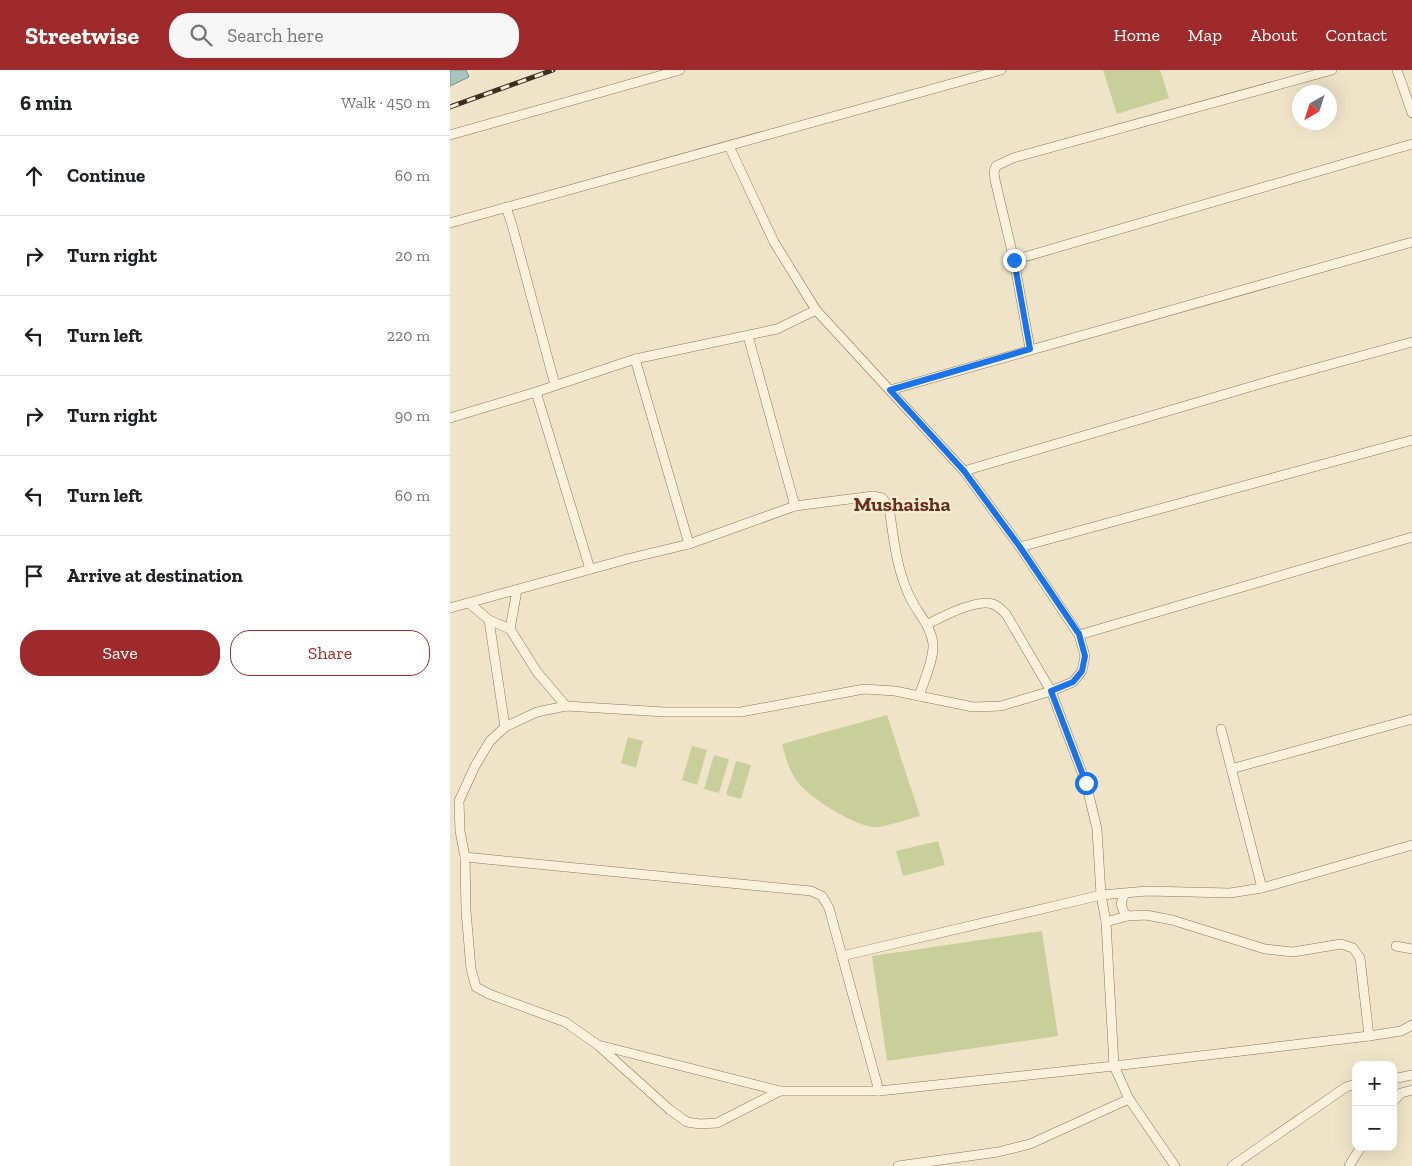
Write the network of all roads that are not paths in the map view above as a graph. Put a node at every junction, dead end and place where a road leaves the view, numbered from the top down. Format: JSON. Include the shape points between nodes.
{"nodes":[{"id":1,"x":680,"y":70,"type":"edge"},
{"id":2,"x":1001,"y":70,"type":"edge"},
{"id":3,"x":1332,"y":70,"type":"edge"},
{"id":4,"x":1397,"y":70,"type":"edge"},
{"id":5,"x":1412,"y":113,"type":"edge"},
{"id":6,"x":450,"y":135,"type":"edge"},
{"id":7,"x":1412,"y":144,"type":"edge"},
{"id":8,"x":729,"y":146,"type":"junction"},
{"id":9,"x":506,"y":207,"type":"junction"},
{"id":10,"x":450,"y":223,"type":"edge"},
{"id":11,"x":1412,"y":242,"type":"edge"},
{"id":12,"x":1014,"y":260,"type":"junction"},
{"id":13,"x":816,"y":310,"type":"junction"},
{"id":14,"x":748,"y":336,"type":"junction"},
{"id":15,"x":1412,"y":342,"type":"edge"},
{"id":16,"x":1030,"y":349,"type":"junction"},
{"id":17,"x":635,"y":359,"type":"junction"},
{"id":18,"x":555,"y":385,"type":"junction"},
{"id":19,"x":890,"y":390,"type":"junction"},
{"id":20,"x":536,"y":392,"type":"junction"},
{"id":21,"x":450,"y":418,"type":"edge"},
{"id":22,"x":1412,"y":440,"type":"edge"},
{"id":23,"x":964,"y":471,"type":"junction"},
{"id":24,"x":795,"y":506,"type":"junction"},
{"id":25,"x":1412,"y":537,"type":"edge"},
{"id":26,"x":689,"y":544,"type":"junction"},
{"id":27,"x":1020,"y":547,"type":"junction"},
{"id":28,"x":590,"y":569,"type":"junction"},
{"id":29,"x":516,"y":590,"type":"junction"},
{"id":30,"x":468,"y":603,"type":"junction"},
{"id":31,"x":450,"y":608,"type":"edge"},
{"id":32,"x":489,"y":620,"type":"junction"},
{"id":33,"x":928,"y":624,"type":"junction"},
{"id":34,"x":510,"y":629,"type":"junction"},
{"id":35,"x":1079,"y":634,"type":"junction"},
{"id":36,"x":1051,"y":691,"type":"junction"},
{"id":37,"x":919,"y":696,"type":"junction"},
{"id":38,"x":566,"y":706,"type":"junction"},
{"id":39,"x":1412,"y":719,"type":"edge"},
{"id":40,"x":505,"y":728,"type":"junction"},
{"id":41,"x":1221,"y":729,"type":"dead end"},
{"id":42,"x":1231,"y":769,"type":"junction"},
{"id":43,"x":1412,"y":845,"type":"edge"},
{"id":44,"x":465,"y":857,"type":"junction"},
{"id":45,"x":1262,"y":888,"type":"junction"},
{"id":46,"x":1125,"y":894,"type":"junction"},
{"id":47,"x":1101,"y":895,"type":"junction"},
{"id":48,"x":1127,"y":916,"type":"junction"},
{"id":49,"x":1106,"y":922,"type":"junction"},
{"id":50,"x":1396,"y":946,"type":"dead end"},
{"id":51,"x":1412,"y":949,"type":"edge"},
{"id":52,"x":842,"y":956,"type":"junction"},
{"id":53,"x":1412,"y":1025,"type":"edge"},
{"id":54,"x":1369,"y":1036,"type":"junction"},
{"id":55,"x":598,"y":1046,"type":"junction"},
{"id":56,"x":1114,"y":1066,"type":"junction"},
{"id":57,"x":1412,"y":1075,"type":"edge"},
{"id":58,"x":1397,"y":1078,"type":"edge"},
{"id":59,"x":1352,"y":1085,"type":"edge"},
{"id":60,"x":1412,"y":1090,"type":"edge"},
{"id":61,"x":780,"y":1091,"type":"junction"},
{"id":62,"x":879,"y":1091,"type":"junction"},
{"id":63,"x":1397,"y":1098,"type":"edge"},
{"id":64,"x":1129,"y":1099,"type":"junction"},
{"id":65,"x":1358,"y":1151,"type":"edge"},
{"id":66,"x":1349,"y":1165,"type":"edge"},
{"id":67,"x":898,"y":1166,"type":"edge"},
{"id":68,"x":1175,"y":1166,"type":"edge"},
{"id":69,"x":1232,"y":1166,"type":"edge"}],
"edges":[{"from":1,"to":6,"type":"street"},
{"from":2,"to":8,"type":"street"},
{"from":3,"to":12,"type":"street","via":[[1002,162],[994,172]]},
{"from":4,"to":5,"type":"street"},
{"from":7,"to":12,"type":"street"},
{"from":8,"to":9,"type":"street"},
{"from":8,"to":13,"type":"street","via":[[774,242]]},
{"from":9,"to":10,"type":"street"},
{"from":9,"to":18,"type":"street"},
{"from":11,"to":16,"type":"street"},
{"from":12,"to":16,"type":"street"},
{"from":13,"to":14,"type":"street","via":[[777,329]]},
{"from":13,"to":19,"type":"street"},
{"from":14,"to":17,"type":"street"},
{"from":14,"to":24,"type":"street"},
{"from":15,"to":23,"type":"street","via":[[1270,380]]},
{"from":16,"to":19,"type":"street"},
{"from":17,"to":18,"type":"street"},
{"from":17,"to":26,"type":"street"},
{"from":18,"to":20,"type":"street"},
{"from":19,"to":23,"type":"street"},
{"from":20,"to":21,"type":"street"},
{"from":20,"to":28,"type":"street"},
{"from":22,"to":27,"type":"street"},
{"from":23,"to":27,"type":"street"},
{"from":24,"to":26,"type":"street"},
{"from":24,"to":33,"type":"street","via":[[873,496],[886,501],[908,593]]},
{"from":25,"to":35,"type":"street"},
{"from":26,"to":28,"type":"street"},
{"from":27,"to":35,"type":"street"},
{"from":28,"to":29,"type":"street"},
{"from":29,"to":30,"type":"street"},
{"from":29,"to":34,"type":"street"},
{"from":30,"to":31,"type":"street"},
{"from":30,"to":32,"type":"street"},
{"from":32,"to":34,"type":"street"},
{"from":32,"to":40,"type":"street"},
{"from":33,"to":36,"type":"street","via":[[980,604],[994,605],[1006,614]]},
{"from":33,"to":37,"type":"street","via":[[933,648]]},
{"from":34,"to":38,"type":"street","via":[[537,672]]},
{"from":35,"to":36,"type":"street","via":[[1085,656],[1082,671],[1073,682]]},
{"from":36,"to":37,"type":"street","via":[[1001,706],[973,707]]},
{"from":36,"to":47,"type":"street","via":[[1086,783],[1097,829]]},
{"from":37,"to":38,"type":"street","via":[[864,689],[741,712],[666,712]]},
{"from":38,"to":40,"type":"street","via":[[537,712]]},
{"from":39,"to":42,"type":"street"},
{"from":40,"to":44,"type":"street","via":[[490,741],[459,801]]},
{"from":41,"to":42,"type":"street"},
{"from":42,"to":45,"type":"street"},
{"from":43,"to":45,"type":"street"},
{"from":44,"to":52,"type":"street","via":[[811,891],[822,896],[830,908]]},
{"from":44,"to":55,"type":"street","via":[[466,911],[471,969],[476,987],[565,1022]]},
{"from":45,"to":46,"type":"street","via":[[1230,893],[1147,891]]},
{"from":46,"to":47,"type":"street"},
{"from":46,"to":48,"type":"street","via":[[1121,900]]},
{"from":47,"to":49,"type":"street"},
{"from":47,"to":52,"type":"street"},
{"from":48,"to":49,"type":"street"},
{"from":48,"to":54,"type":"street","via":[[1172,920],[1266,949],[1293,952],[1341,944],[1353,948],[1360,958]]},
{"from":49,"to":56,"type":"street"},
{"from":50,"to":51,"type":"street"},
{"from":52,"to":62,"type":"street"},
{"from":53,"to":54,"type":"street","via":[[1401,1031]]},
{"from":54,"to":56,"type":"street"},
{"from":55,"to":61,"type":"street"},
{"from":55,"to":61,"type":"street","via":[[687,1122],[717,1123]]},
{"from":56,"to":62,"type":"street"},
{"from":56,"to":64,"type":"street"},
{"from":57,"to":58,"type":"street"},
{"from":59,"to":69,"type":"street"},
{"from":60,"to":63,"type":"street"},
{"from":61,"to":62,"type":"street"},
{"from":64,"to":67,"type":"street","via":[[1030,1144],[998,1152]]},
{"from":64,"to":68,"type":"street"},
{"from":65,"to":66,"type":"street"}]}
